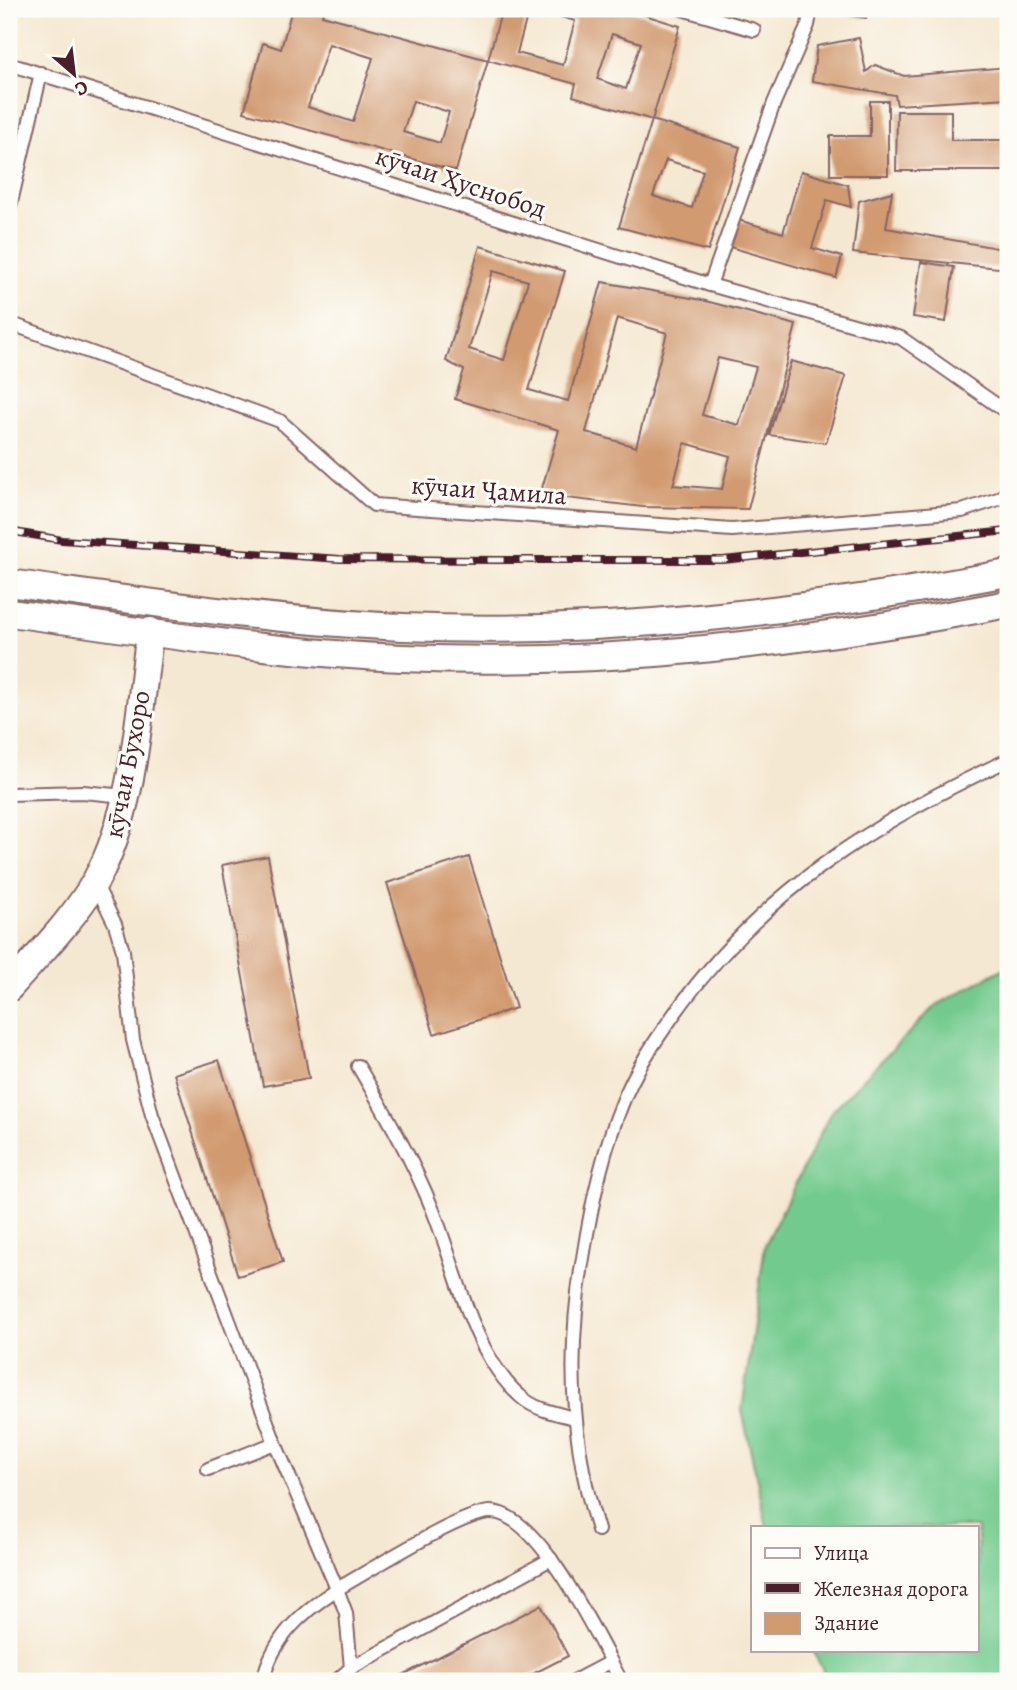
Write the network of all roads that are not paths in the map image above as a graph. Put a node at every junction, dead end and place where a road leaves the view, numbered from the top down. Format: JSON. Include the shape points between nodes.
{"nodes":[{"id":1,"x":682,"y":9,"type":"edge"},
{"id":2,"x":811,"y":9,"type":"edge"},
{"id":3,"x":754,"y":30,"type":"dead end"},
{"id":4,"x":9,"y":64,"type":"edge"},
{"id":5,"x":41,"y":74,"type":"junction"},
{"id":6,"x":9,"y":211,"type":"edge"},
{"id":7,"x":710,"y":285,"type":"junction"},
{"id":8,"x":9,"y":323,"type":"edge"},
{"id":9,"x":1008,"y":412,"type":"edge"},
{"id":10,"x":1008,"y":490,"type":"edge"},
{"id":11,"x":1008,"y":573,"type":"edge"},
{"id":12,"x":9,"y":583,"type":"edge"},
{"id":13,"x":1008,"y":604,"type":"edge"},
{"id":14,"x":9,"y":613,"type":"edge"},
{"id":15,"x":150,"y":631,"type":"junction"},
{"id":16,"x":1008,"y":760,"type":"edge"},
{"id":17,"x":9,"y":794,"type":"edge"},
{"id":18,"x":125,"y":796,"type":"junction"},
{"id":19,"x":94,"y":883,"type":"junction"},
{"id":20,"x":9,"y":988,"type":"edge"},
{"id":21,"x":358,"y":1066,"type":"dead end"},
{"id":22,"x":574,"y":1418,"type":"junction"},
{"id":23,"x":275,"y":1443,"type":"junction"},
{"id":24,"x":208,"y":1469,"type":"dead end"},
{"id":25,"x":598,"y":1530,"type":"dead end"},
{"id":26,"x":551,"y":1559,"type":"junction"},
{"id":27,"x":337,"y":1590,"type":"junction"},
{"id":28,"x":610,"y":1662,"type":"junction"},
{"id":29,"x":351,"y":1668,"type":"junction"},
{"id":30,"x":263,"y":1681,"type":"edge"},
{"id":31,"x":336,"y":1681,"type":"edge"},
{"id":32,"x":574,"y":1681,"type":"edge"},
{"id":33,"x":621,"y":1681,"type":"edge"}],
"edges":[{"from":1,"to":3,"type":"lane"},
{"from":2,"to":7,"type":"lane"},
{"from":4,"to":5,"type":"lane","name":"кӯчаи Ҳуснобод"},
{"from":5,"to":6,"type":"lane"},
{"from":5,"to":7,"type":"lane","name":"кӯчаи Ҳуснобод"},
{"from":7,"to":9,"type":"lane","name":"кӯчаи Ҳуснобод","via":[[901,338]]},
{"from":8,"to":10,"type":"lane","name":"кӯчаи Ҷамила","via":[[279,421],[374,505],[732,530],[962,511],[1001,498]]},
{"from":11,"to":12,"type":"street","via":[[753,613],[633,624],[487,628],[311,620]]},
{"from":13,"to":15,"type":"street","via":[[775,642],[549,659],[372,656]]},
{"from":14,"to":15,"type":"street"},
{"from":15,"to":18,"type":"street","name":"кӯчаи Бухоро"},
{"from":16,"to":22,"type":"lane","via":[[900,814],[801,880],[729,946],[659,1035],[622,1102],[590,1214],[576,1302]]},
{"from":17,"to":18,"type":"lane"},
{"from":18,"to":19,"type":"street","name":"кӯчаи Бухоро","via":[[117,833]]},
{"from":19,"to":20,"type":"street","name":"кӯчаи Бухоро"},
{"from":19,"to":23,"type":"lane","via":[[124,951],[133,1040],[152,1115]]},
{"from":21,"to":22,"type":"lane","via":[[420,1180],[494,1364],[533,1405]]},
{"from":22,"to":25,"type":"lane","via":[[581,1471]]},
{"from":23,"to":24,"type":"lane"},
{"from":23,"to":27,"type":"lane"},
{"from":26,"to":27,"type":"lane","via":[[521,1526],[489,1512],[464,1520]]},
{"from":26,"to":28,"type":"lane"},
{"from":26,"to":29,"type":"lane"},
{"from":27,"to":29,"type":"lane","via":[[346,1612]]},
{"from":27,"to":30,"type":"lane","via":[[288,1629]]},
{"from":28,"to":32,"type":"lane"},
{"from":28,"to":33,"type":"lane"},
{"from":29,"to":31,"type":"lane"}]}
